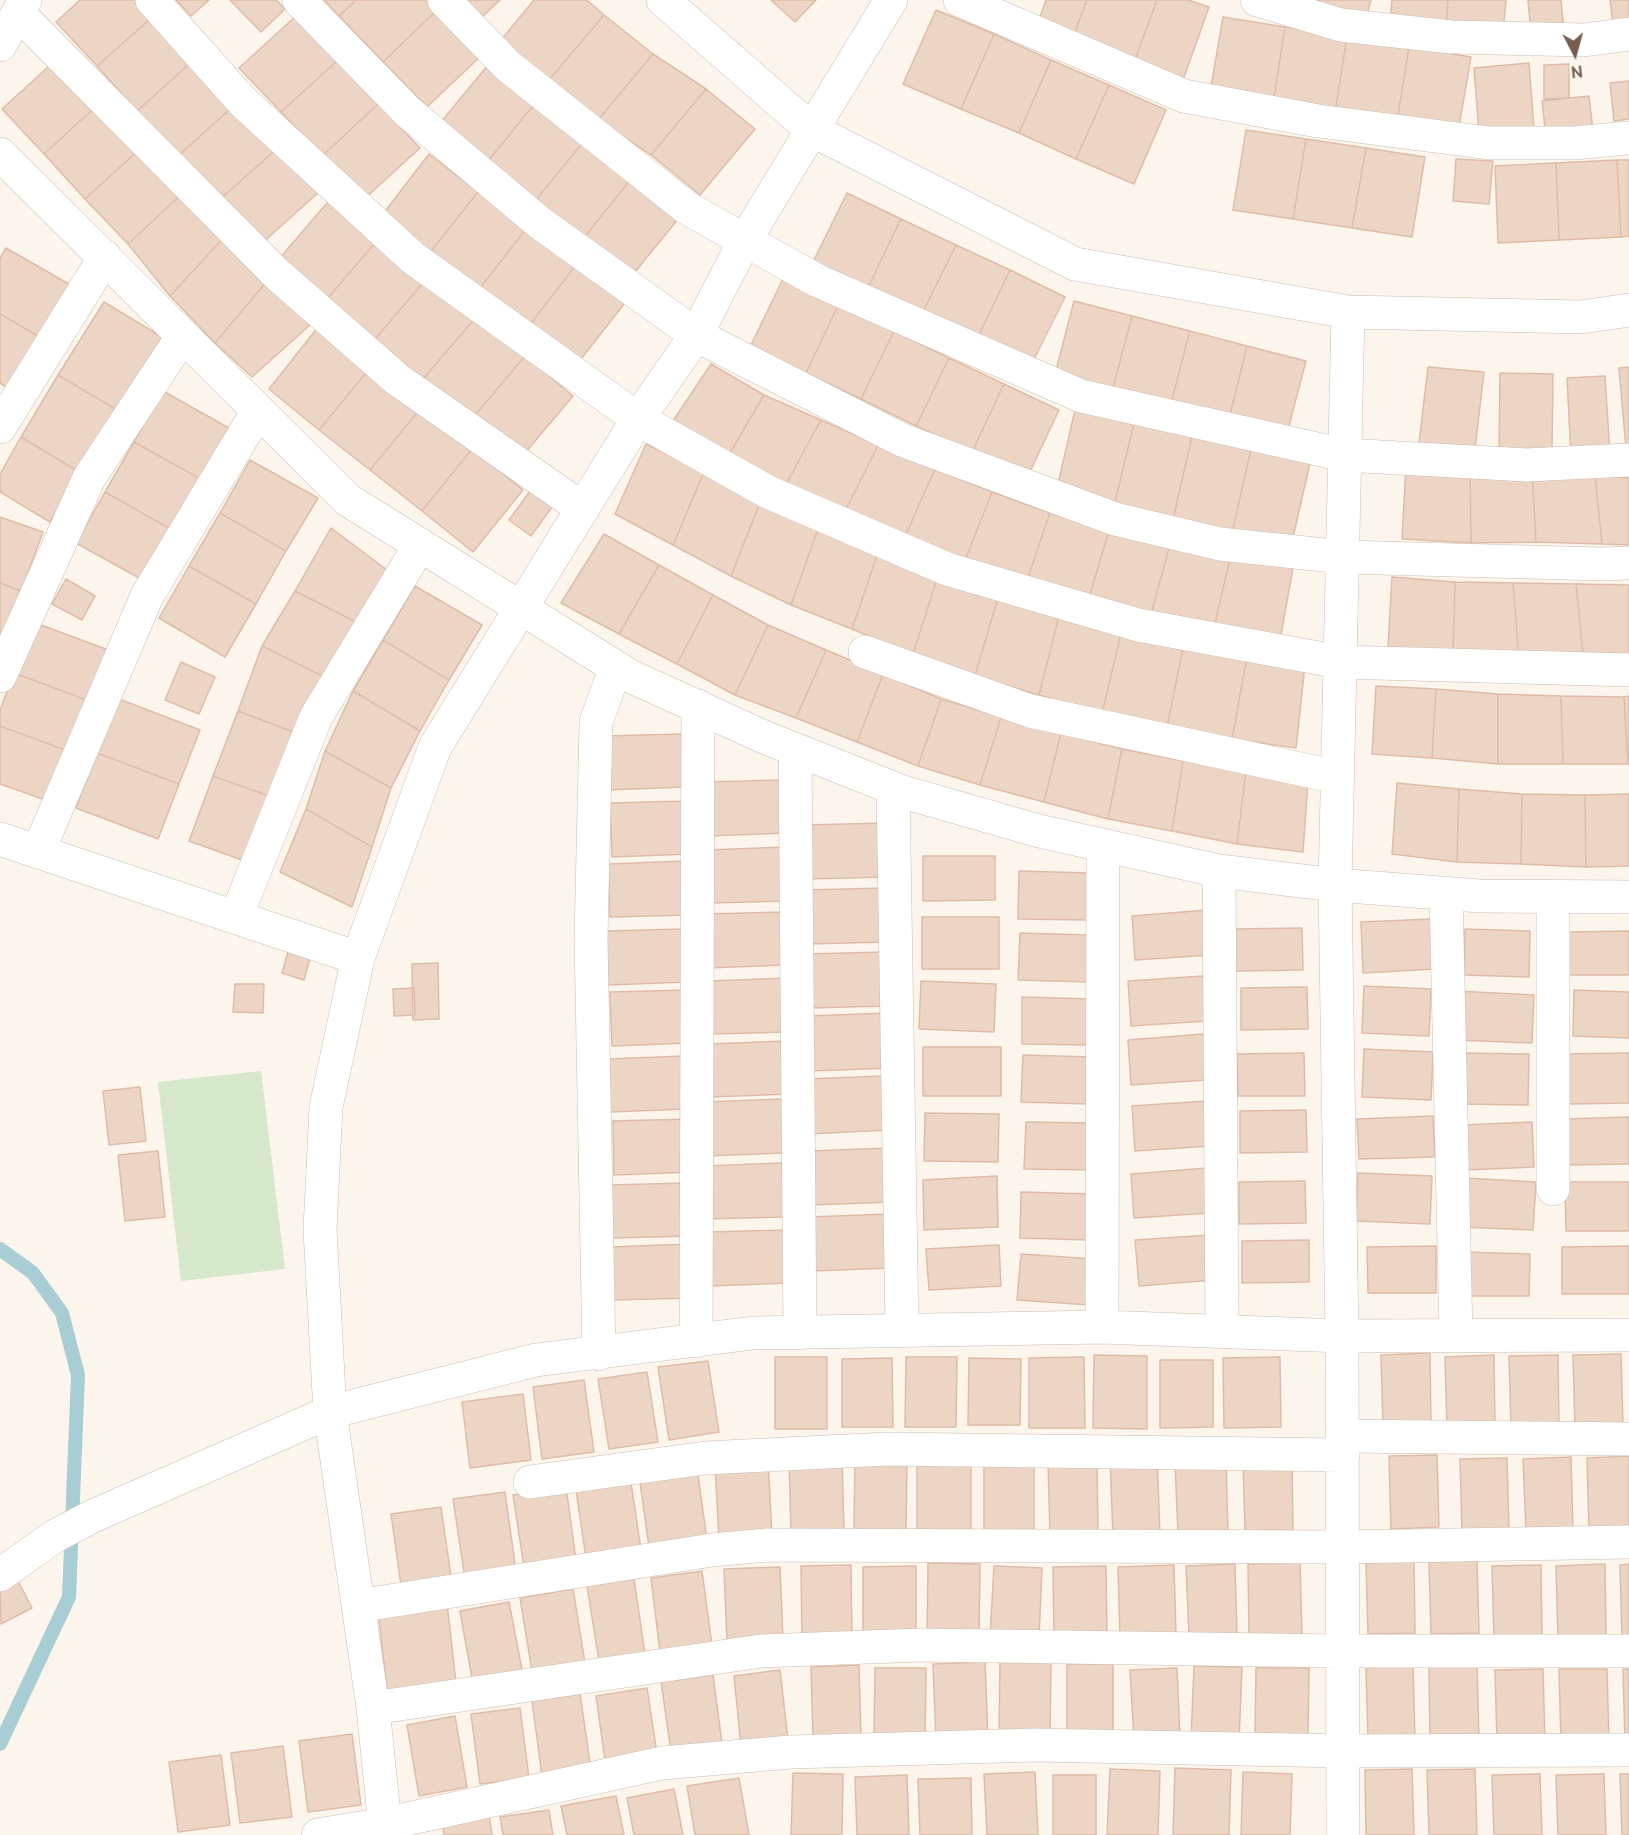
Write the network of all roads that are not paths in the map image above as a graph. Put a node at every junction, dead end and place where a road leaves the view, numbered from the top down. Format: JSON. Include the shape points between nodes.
{"nodes":[{"id":1,"x":152,"y":0,"type":"edge"},
{"id":2,"x":299,"y":0,"type":"edge"},
{"id":3,"x":444,"y":0,"type":"edge"},
{"id":4,"x":663,"y":0,"type":"edge"},
{"id":5,"x":891,"y":0,"type":"edge"},
{"id":6,"x":960,"y":0,"type":"edge"},
{"id":7,"x":1257,"y":0,"type":"edge"},
{"id":8,"x":22,"y":6,"type":"edge"},
{"id":9,"x":1629,"y":34,"type":"edge"},
{"id":10,"x":0,"y":45,"type":"edge"},
{"id":11,"x":812,"y":130,"type":"junction"},
{"id":12,"x":1629,"y":138,"type":"edge"},
{"id":13,"x":0,"y":154,"type":"edge"},
{"id":14,"x":745,"y":240,"type":"junction"},
{"id":15,"x":105,"y":257,"type":"junction"},
{"id":16,"x":1629,"y":310,"type":"edge"},
{"id":17,"x":1348,"y":312,"type":"junction"},
{"id":18,"x":696,"y":335,"type":"junction"},
{"id":19,"x":182,"y":337,"type":"junction"},
{"id":20,"x":258,"y":411,"type":"junction"},
{"id":21,"x":638,"y":418,"type":"junction"},
{"id":22,"x":0,"y":427,"type":"edge"},
{"id":23,"x":1344,"y":455,"type":"junction"},
{"id":24,"x":1629,"y":460,"type":"edge"},
{"id":25,"x":583,"y":509,"type":"junction"},
{"id":26,"x":420,"y":545,"type":"junction"},
{"id":27,"x":1343,"y":557,"type":"junction"},
{"id":28,"x":1629,"y":563,"type":"edge"},
{"id":29,"x":522,"y":609,"type":"junction"},
{"id":30,"x":865,"y":652,"type":"dead end"},
{"id":31,"x":1340,"y":662,"type":"junction"},
{"id":32,"x":616,"y":667,"type":"junction"},
{"id":33,"x":1629,"y":670,"type":"edge"},
{"id":34,"x":0,"y":676,"type":"edge"},
{"id":35,"x":698,"y":706,"type":"junction"},
{"id":36,"x":795,"y":750,"type":"junction"},
{"id":37,"x":1336,"y":777,"type":"junction"},
{"id":38,"x":893,"y":788,"type":"junction"},
{"id":39,"x":0,"y":839,"type":"edge"},
{"id":40,"x":1103,"y":846,"type":"junction"},
{"id":41,"x":38,"y":852,"type":"junction"},
{"id":42,"x":1219,"y":871,"type":"junction"},
{"id":43,"x":1335,"y":885,"type":"junction"},
{"id":44,"x":1446,"y":894,"type":"junction"},
{"id":45,"x":1552,"y":897,"type":"junction"},
{"id":46,"x":1629,"y":897,"type":"edge"},
{"id":47,"x":236,"y":917,"type":"junction"},
{"id":48,"x":358,"y":958,"type":"junction"},
{"id":49,"x":1553,"y":1189,"type":"dead end"},
{"id":50,"x":1102,"y":1327,"type":"junction"},
{"id":51,"x":902,"y":1330,"type":"junction"},
{"id":52,"x":1222,"y":1331,"type":"junction"},
{"id":53,"x":800,"y":1332,"type":"junction"},
{"id":54,"x":1456,"y":1335,"type":"junction"},
{"id":55,"x":1629,"y":1335,"type":"edge"},
{"id":56,"x":1342,"y":1336,"type":"junction"},
{"id":57,"x":696,"y":1341,"type":"junction"},
{"id":58,"x":598,"y":1354,"type":"junction"},
{"id":59,"x":330,"y":1412,"type":"junction"},
{"id":60,"x":1629,"y":1439,"type":"edge"},
{"id":61,"x":1343,"y":1446,"type":"junction"},
{"id":62,"x":530,"y":1482,"type":"dead end"},
{"id":63,"x":1629,"y":1542,"type":"edge"},
{"id":64,"x":1342,"y":1547,"type":"junction"},
{"id":65,"x":0,"y":1575,"type":"edge"},
{"id":66,"x":358,"y":1606,"type":"junction"},
{"id":67,"x":1341,"y":1651,"type":"junction"},
{"id":68,"x":1629,"y":1651,"type":"edge"},
{"id":69,"x":373,"y":1708,"type":"junction"},
{"id":70,"x":1343,"y":1750,"type":"junction"},
{"id":71,"x":1629,"y":1750,"type":"edge"},
{"id":72,"x":385,"y":1829,"type":"edge"},
{"id":73,"x":318,"y":1835,"type":"edge"},
{"id":74,"x":1343,"y":1835,"type":"edge"}],
"edges":[{"from":1,"to":21,"type":"street","via":[[243,102],[413,258]]},
{"from":2,"to":18,"type":"street","via":[[425,126],[540,223]]},
{"from":3,"to":14,"type":"street","via":[[508,66],[624,160],[687,208]]},
{"from":4,"to":11,"type":"street"},
{"from":5,"to":11,"type":"street"},
{"from":6,"to":12,"type":"street","via":[[1184,96],[1318,121],[1489,143],[1574,143]]},
{"from":7,"to":9,"type":"street","via":[[1341,25],[1451,37],[1584,40]]},
{"from":8,"to":10,"type":"street"},
{"from":8,"to":25,"type":"street","via":[[278,275],[398,380]]},
{"from":11,"to":14,"type":"street"},
{"from":11,"to":17,"type":"street","via":[[1075,264]]},
{"from":13,"to":15,"type":"street"},
{"from":14,"to":18,"type":"street"},
{"from":14,"to":23,"type":"street","via":[[818,281],[1081,396]]},
{"from":15,"to":19,"type":"street"},
{"from":15,"to":22,"type":"street"},
{"from":16,"to":17,"type":"street","via":[[1581,317]]},
{"from":17,"to":23,"type":"street"},
{"from":18,"to":21,"type":"street"},
{"from":18,"to":27,"type":"street","via":[[902,440],[1115,519],[1220,544]]},
{"from":19,"to":20,"type":"street"},
{"from":19,"to":34,"type":"street","via":[[89,478]]},
{"from":20,"to":26,"type":"street","via":[[348,500]]},
{"from":20,"to":41,"type":"street","via":[[147,596]]},
{"from":21,"to":25,"type":"street"},
{"from":21,"to":31,"type":"street","via":[[768,492],[947,569],[1138,625]]},
{"from":23,"to":24,"type":"street","via":[[1527,465]]},
{"from":23,"to":27,"type":"street"},
{"from":25,"to":29,"type":"street"},
{"from":26,"to":29,"type":"street"},
{"from":26,"to":47,"type":"street","via":[[316,717]]},
{"from":27,"to":28,"type":"street"},
{"from":27,"to":31,"type":"street"},
{"from":29,"to":32,"type":"street"},
{"from":29,"to":48,"type":"street","via":[[435,747]]},
{"from":30,"to":37,"type":"street","via":[[1030,711]]},
{"from":31,"to":33,"type":"street"},
{"from":31,"to":37,"type":"street"},
{"from":32,"to":35,"type":"street"},
{"from":32,"to":58,"type":"street","via":[[596,722],[595,756],[591,939]]},
{"from":35,"to":36,"type":"street"},
{"from":35,"to":57,"type":"street"},
{"from":36,"to":38,"type":"street"},
{"from":36,"to":53,"type":"street"},
{"from":37,"to":43,"type":"street"},
{"from":38,"to":40,"type":"street"},
{"from":38,"to":51,"type":"street"},
{"from":39,"to":41,"type":"street"},
{"from":40,"to":42,"type":"street"},
{"from":40,"to":50,"type":"street"},
{"from":41,"to":47,"type":"street"},
{"from":42,"to":43,"type":"street"},
{"from":42,"to":52,"type":"street"},
{"from":43,"to":44,"type":"street"},
{"from":43,"to":56,"type":"street"},
{"from":44,"to":45,"type":"street"},
{"from":44,"to":54,"type":"street"},
{"from":45,"to":46,"type":"street"},
{"from":45,"to":49,"type":"street"},
{"from":47,"to":48,"type":"street"},
{"from":48,"to":59,"type":"street","via":[[326,1107],[320,1230]]},
{"from":50,"to":51,"type":"street"},
{"from":50,"to":52,"type":"street"},
{"from":51,"to":53,"type":"street"},
{"from":52,"to":56,"type":"street"},
{"from":53,"to":57,"type":"street","via":[[753,1333]]},
{"from":54,"to":55,"type":"street"},
{"from":54,"to":56,"type":"street"},
{"from":56,"to":61,"type":"street"},
{"from":57,"to":58,"type":"street"},
{"from":58,"to":59,"type":"street","via":[[536,1360]]},
{"from":59,"to":65,"type":"street","via":[[93,1516],[55,1536]]},
{"from":59,"to":66,"type":"street"},
{"from":60,"to":61,"type":"street"},
{"from":61,"to":62,"type":"street","via":[[887,1449],[705,1458]]},
{"from":61,"to":64,"type":"street"},
{"from":63,"to":64,"type":"street"},
{"from":64,"to":66,"type":"street","via":[[767,1545]]},
{"from":64,"to":67,"type":"street"},
{"from":66,"to":69,"type":"street"},
{"from":67,"to":68,"type":"street"},
{"from":67,"to":69,"type":"street","via":[[922,1645],[761,1651]]},
{"from":67,"to":70,"type":"street"},
{"from":69,"to":72,"type":"street"},
{"from":70,"to":71,"type":"street"},
{"from":70,"to":72,"type":"street","via":[[1035,1745],[791,1752],[662,1763]]},
{"from":70,"to":74,"type":"street"},
{"from":72,"to":73,"type":"street"}]}
